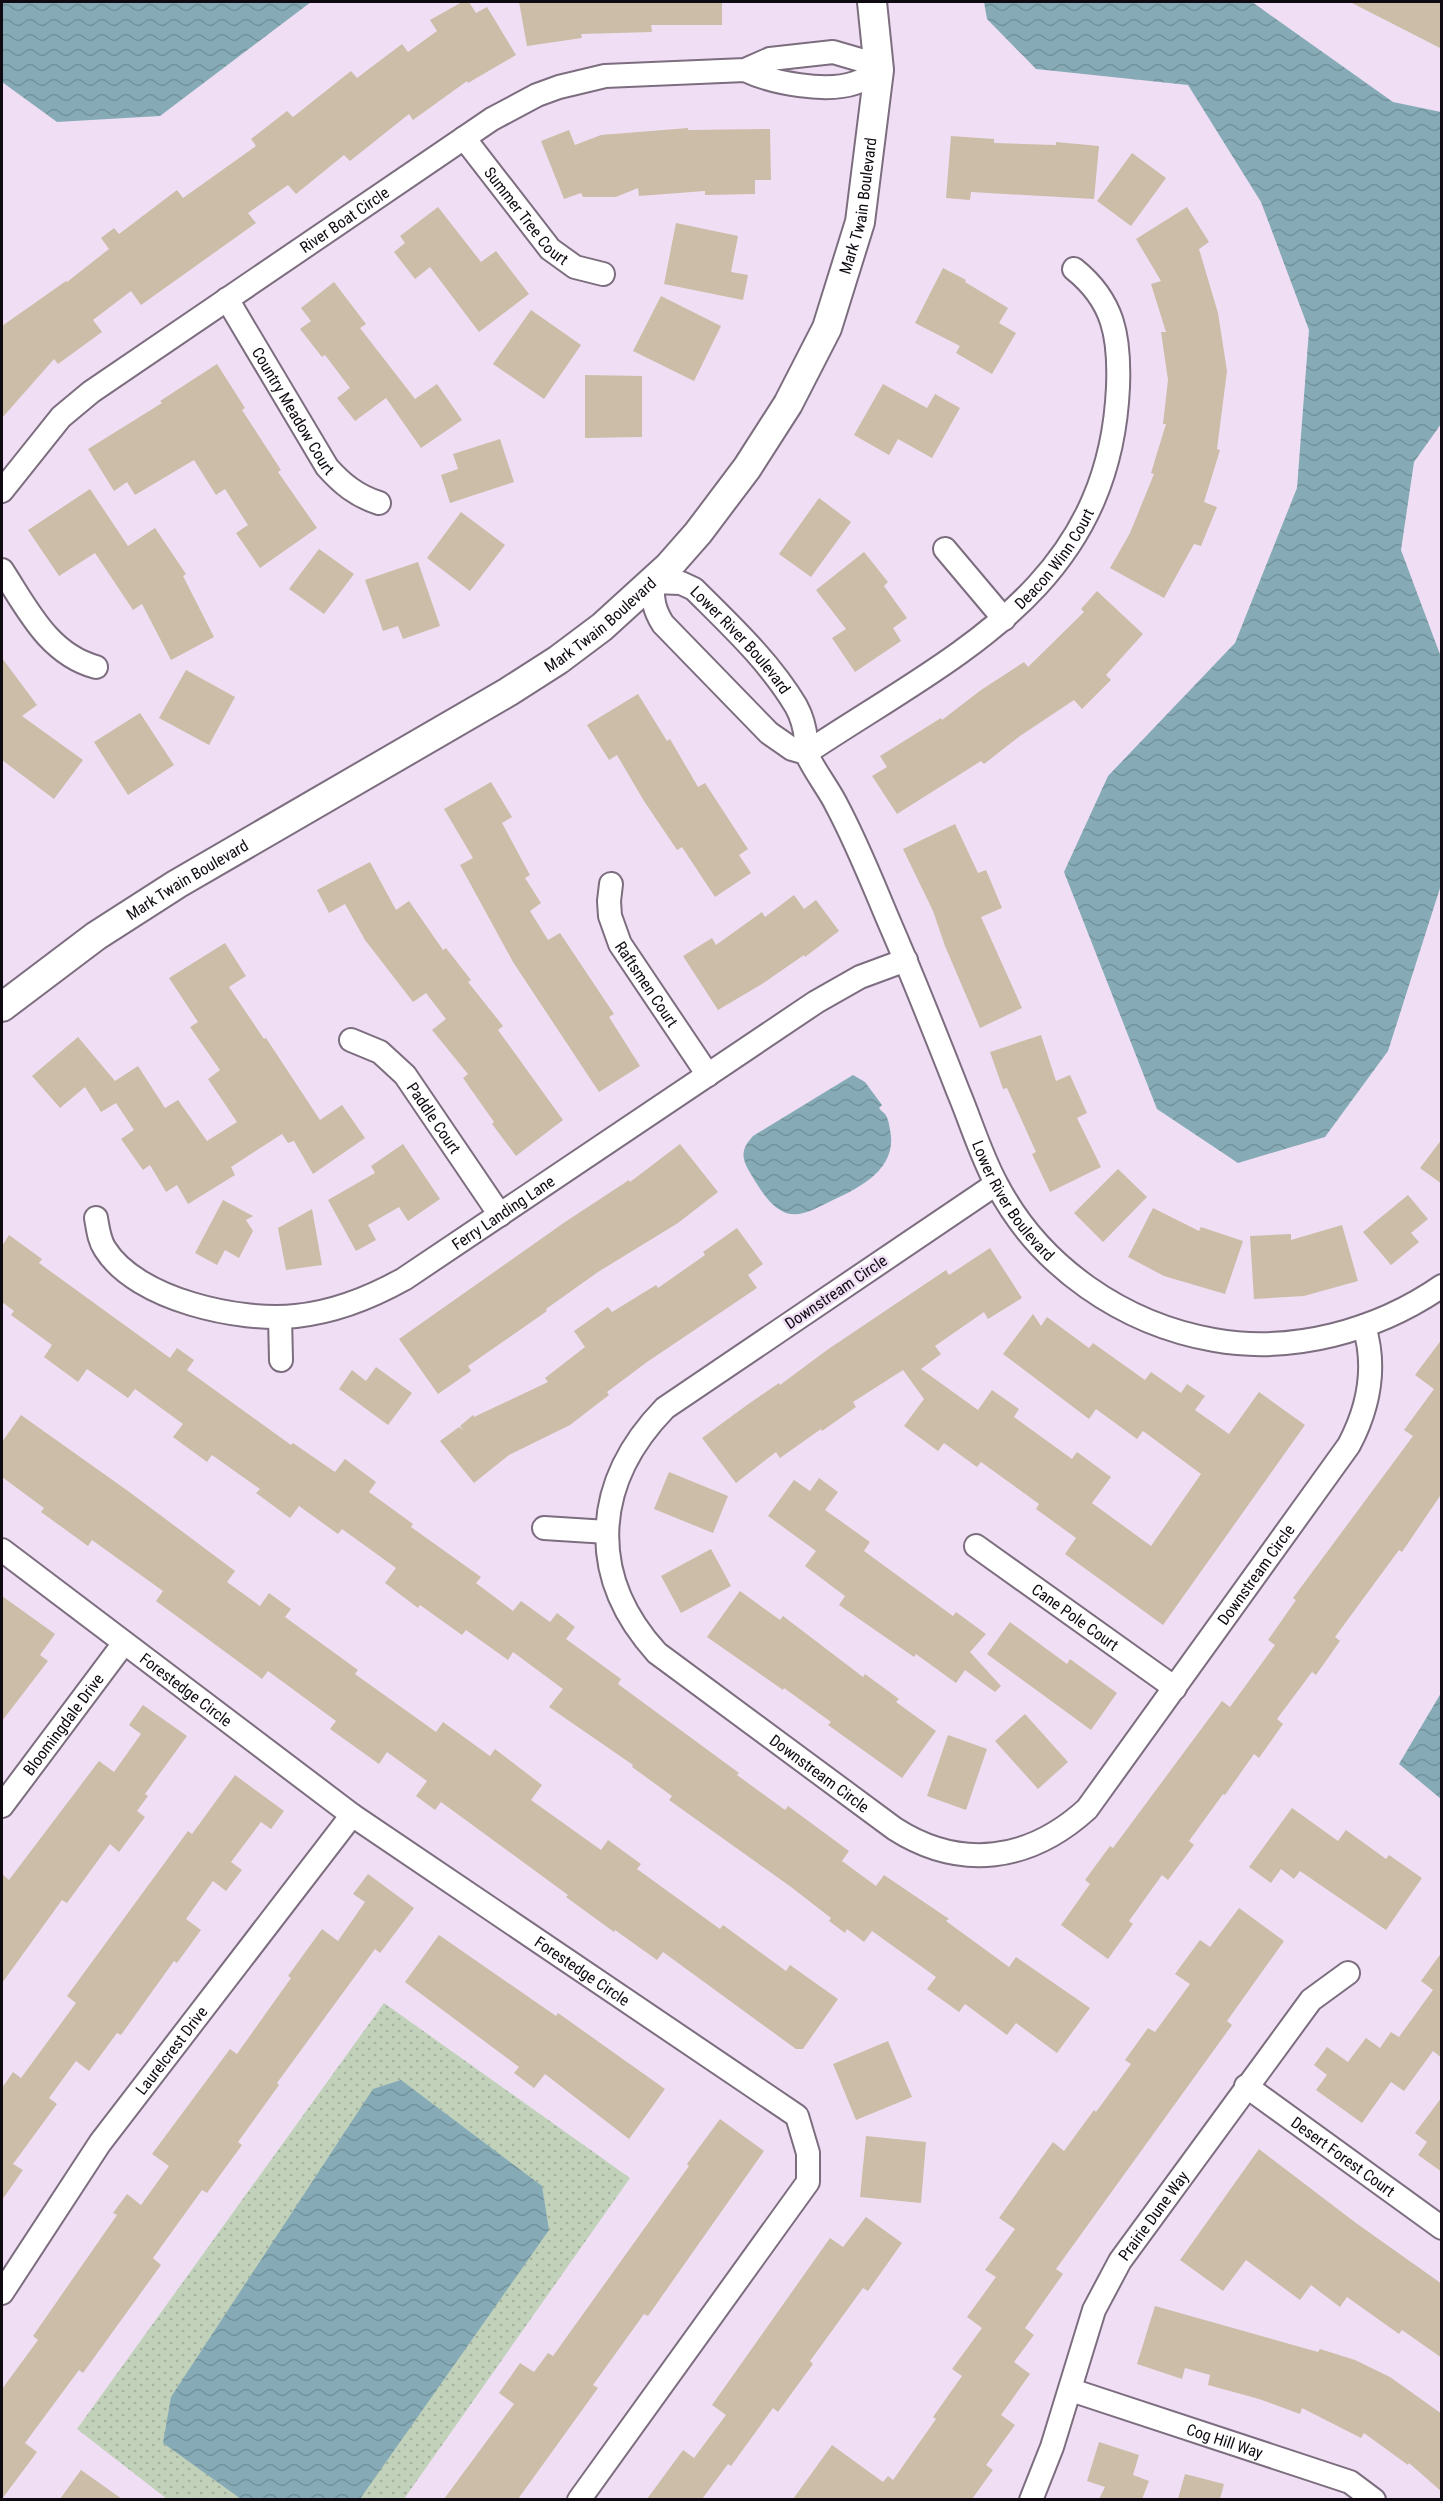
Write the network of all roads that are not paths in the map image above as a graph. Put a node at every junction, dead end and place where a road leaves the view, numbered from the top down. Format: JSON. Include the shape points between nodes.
{"nodes":[{"id":1,"x":872,"y":2,"type":"edge"},
{"id":2,"x":745,"y":70,"type":"junction"},
{"id":3,"x":879,"y":70,"type":"junction"},
{"id":4,"x":464,"y":138,"type":"junction"},
{"id":5,"x":1074,"y":269,"type":"dead end"},
{"id":6,"x":603,"y":274,"type":"dead end"},
{"id":7,"x":227,"y":299,"type":"junction"},
{"id":8,"x":2,"y":491,"type":"edge"},
{"id":9,"x":379,"y":503,"type":"dead end"},
{"id":10,"x":945,"y":549,"type":"dead end"},
{"id":11,"x":2,"y":570,"type":"edge"},
{"id":12,"x":653,"y":582,"type":"junction"},
{"id":13,"x":1004,"y":619,"type":"junction"},
{"id":14,"x":96,"y":667,"type":"dead end"},
{"id":15,"x":806,"y":753,"type":"junction"},
{"id":16,"x":611,"y":884,"type":"dead end"},
{"id":17,"x":906,"y":960,"type":"junction"},
{"id":18,"x":2,"y":1007,"type":"edge"},
{"id":19,"x":351,"y":1040,"type":"dead end"},
{"id":20,"x":708,"y":1075,"type":"junction"},
{"id":21,"x":996,"y":1184,"type":"junction"},
{"id":22,"x":500,"y":1215,"type":"junction"},
{"id":23,"x":96,"y":1218,"type":"dead end"},
{"id":24,"x":1442,"y":1286,"type":"edge"},
{"id":25,"x":280,"y":1317,"type":"junction"},
{"id":26,"x":1364,"y":1326,"type":"junction"},
{"id":27,"x":281,"y":1360,"type":"dead end"},
{"id":28,"x":544,"y":1528,"type":"dead end"},
{"id":29,"x":607,"y":1532,"type":"junction"},
{"id":30,"x":976,"y":1546,"type":"dead end"},
{"id":31,"x":2,"y":1550,"type":"edge"},
{"id":32,"x":124,"y":1643,"type":"junction"},
{"id":33,"x":1175,"y":1688,"type":"junction"},
{"id":34,"x":2,"y":1806,"type":"edge"},
{"id":35,"x":352,"y":1815,"type":"junction"},
{"id":36,"x":1348,"y":1973,"type":"dead end"},
{"id":37,"x":1246,"y":2086,"type":"junction"},
{"id":38,"x":1442,"y":2228,"type":"edge"},
{"id":39,"x":2,"y":2293,"type":"edge"},
{"id":40,"x":1071,"y":2390,"type":"junction"},
{"id":41,"x":579,"y":2499,"type":"edge"},
{"id":42,"x":1030,"y":2499,"type":"edge"},
{"id":43,"x":1374,"y":2499,"type":"edge"}],
"edges":[{"from":1,"to":3,"type":"street","name":"Mark Twain Boulevard"},
{"from":2,"to":3,"type":"street","name":"River Boat Circle","via":[[787,84],[841,86],[854,84]]},
{"from":2,"to":3,"type":"street","name":"River Boat Circle","via":[[777,57],[832,52],[864,61]]},
{"from":2,"to":4,"type":"street","name":"River Boat Circle","via":[[628,74],[582,81],[529,99]]},
{"from":3,"to":12,"type":"street","name":"Mark Twain Boulevard","via":[[860,222],[827,328],[788,404],[747,468],[698,533]]},
{"from":4,"to":6,"type":"street","name":"Summer Tree Court","via":[[550,249],[575,267]]},
{"from":4,"to":7,"type":"street","name":"River Boat Circle"},
{"from":5,"to":13,"type":"street","name":"Deacon Winn Court","via":[[1098,291],[1113,323],[1118,361],[1114,429],[1100,484],[1082,526],[1047,576]]},
{"from":7,"to":8,"type":"street","name":"River Boat Circle","via":[[76,404],[48,431]]},
{"from":7,"to":9,"type":"street","name":"Country Meadow Court","via":[[327,467],[349,489]]},
{"from":10,"to":13,"type":"street"},
{"from":11,"to":14,"type":"street","via":[[53,643],[74,659]]},
{"from":12,"to":15,"type":"street","via":[[655,611],[663,624],[769,733],[792,749]]},
{"from":12,"to":15,"type":"street","name":"Lower River Boulevard","via":[[681,583],[694,589],[757,653],[798,709],[804,723]]},
{"from":12,"to":18,"type":"street","name":"Mark Twain Boulevard","via":[[602,627],[534,676],[177,884],[96,936]]},
{"from":13,"to":15,"type":"street","name":"Deacon Winn Court"},
{"from":15,"to":17,"type":"street","name":"Lower River Boulevard","via":[[838,807]]},
{"from":16,"to":20,"type":"street","name":"Raftsmen Court","via":[[610,916],[620,944]]},
{"from":17,"to":20,"type":"street","name":"Ferry Landing Lane","via":[[838,989]]},
{"from":17,"to":21,"type":"street","name":"Lower River Boulevard"},
{"from":19,"to":22,"type":"street","name":"Paddle Court","via":[[380,1052],[405,1075]]},
{"from":20,"to":22,"type":"street","name":"Ferry Landing Lane"},
{"from":21,"to":26,"type":"street","name":"Lower River Boulevard","via":[[1025,1228],[1060,1266],[1102,1296],[1149,1321],[1204,1338],[1254,1344],[1307,1340]]},
{"from":21,"to":29,"type":"street","name":"Downstream Circle","via":[[665,1408],[639,1438],[618,1476],[607,1514]]},
{"from":22,"to":25,"type":"street","name":"Ferry Landing Lane","via":[[386,1289],[349,1305]]},
{"from":23,"to":25,"type":"street","name":"Ferry Landing Lane","via":[[105,1249],[146,1284],[207,1309]]},
{"from":24,"to":26,"type":"street","name":"Lower River Boulevard"},
{"from":25,"to":27,"type":"street"},
{"from":26,"to":33,"type":"street","name":"Downstream Circle","via":[[1371,1374],[1358,1428]]},
{"from":28,"to":29,"type":"street"},
{"from":29,"to":33,"type":"street","name":"Downstream Circle","via":[[609,1566],[620,1600],[657,1653],[895,1829],[945,1852],[967,1856],[1007,1853],[1042,1841],[1073,1822],[1100,1794]]},
{"from":30,"to":33,"type":"street","name":"Cane Pole Court"},
{"from":31,"to":32,"type":"street","name":"Forestedge Circle"},
{"from":32,"to":34,"type":"street","name":"Bloomingdale Drive"},
{"from":32,"to":35,"type":"street","name":"Forestedge Circle"},
{"from":35,"to":39,"type":"street","name":"Laurelcrest Drive","via":[[100,2143]]},
{"from":35,"to":41,"type":"street","name":"Forestedge Circle","via":[[797,2116],[808,2153],[808,2182]]},
{"from":36,"to":37,"type":"street","name":"Prairie Dune Way","via":[[1311,2000]]},
{"from":37,"to":38,"type":"street","name":"Desert Forest Court"},
{"from":37,"to":40,"type":"street","name":"Prairie Dune Way","via":[[1120,2261],[1094,2310]]},
{"from":40,"to":42,"type":"street","name":"Prairie Dune Way"},
{"from":40,"to":43,"type":"street","name":"Cog Hill Way","via":[[1350,2482]]}]}
